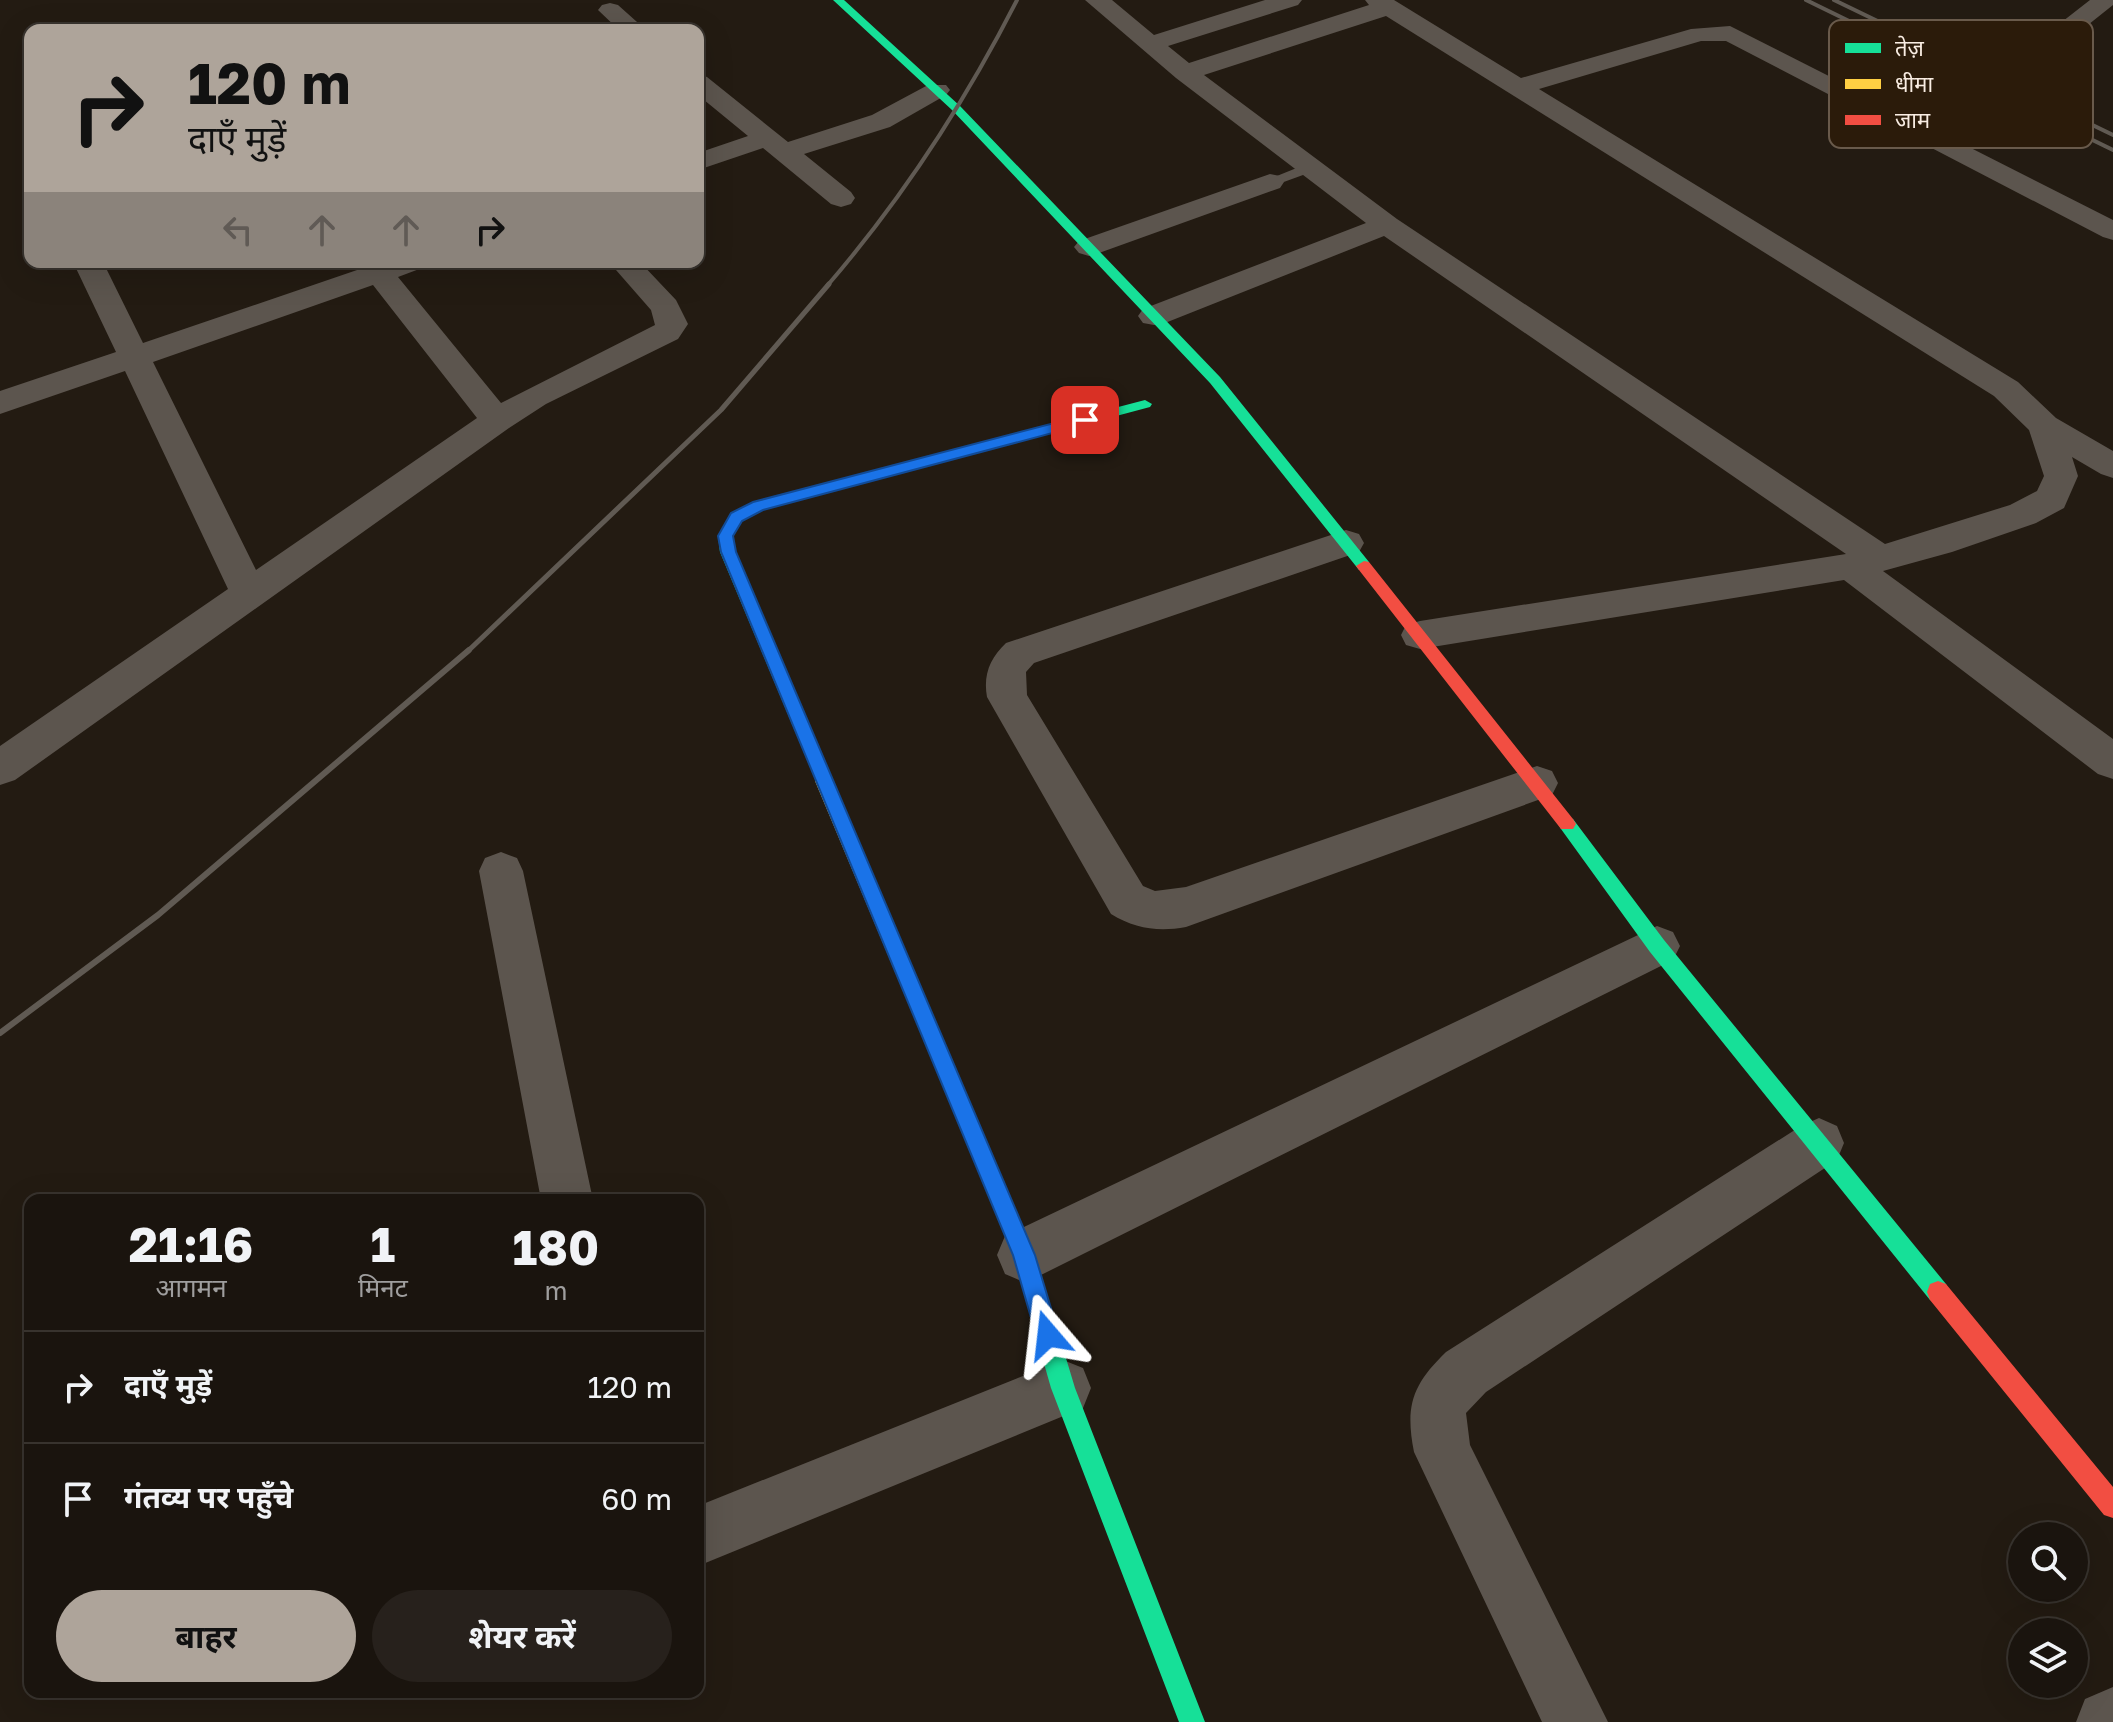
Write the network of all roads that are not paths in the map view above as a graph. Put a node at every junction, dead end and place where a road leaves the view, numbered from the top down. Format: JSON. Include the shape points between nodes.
{"nodes":[{"id":1,"x":838,"y":0,"type":"edge"},
{"id":2,"x":1290,"y":0,"type":"edge"},
{"id":3,"x":2105,"y":0,"type":"edge"},
{"id":4,"x":1104,"y":1,"type":"edge"},
{"id":5,"x":1382,"y":3,"type":"edge"},
{"id":6,"x":610,"y":10,"type":"dead end"},
{"id":7,"x":2080,"y":20,"type":"edge"},
{"id":8,"x":627,"y":24,"type":"edge"},
{"id":9,"x":1150,"y":44,"type":"junction"},
{"id":10,"x":1185,"y":73,"type":"junction"},
{"id":11,"x":1829,"y":82,"type":"edge"},
{"id":12,"x":704,"y":87,"type":"edge"},
{"id":13,"x":1517,"y":87,"type":"junction"},
{"id":14,"x":937,"y":90,"type":"junction"},
{"id":15,"x":775,"y":145,"type":"junction"},
{"id":16,"x":1955,"y":148,"type":"edge"},
{"id":17,"x":704,"y":161,"type":"edge"},
{"id":18,"x":1309,"y":168,"type":"junction"},
{"id":19,"x":1270,"y":182,"type":"joint"},
{"id":20,"x":841,"y":198,"type":"dead end"},
{"id":21,"x":1387,"y":225,"type":"junction"},
{"id":22,"x":2113,"y":231,"type":"edge"},
{"id":23,"x":1089,"y":247,"type":"junction"},
{"id":24,"x":91,"y":268,"type":"edge"},
{"id":25,"x":374,"y":268,"type":"edge"},
{"id":26,"x":629,"y":268,"type":"edge"},
{"id":27,"x":1154,"y":316,"type":"junction"},
{"id":28,"x":135,"y":358,"type":"junction"},
{"id":29,"x":0,"y":403,"type":"edge"},
{"id":30,"x":1145,"y":404,"type":"dead end"},
{"id":31,"x":497,"y":420,"type":"junction"},
{"id":32,"x":2044,"y":426,"type":"junction"},
{"id":33,"x":2113,"y":466,"type":"edge"},
{"id":34,"x":1346,"y":543,"type":"junction"},
{"id":35,"x":1865,"y":562,"type":"junction"},
{"id":36,"x":249,"y":593,"type":"junction"},
{"id":37,"x":1420,"y":635,"type":"junction"},
{"id":38,"x":2113,"y":762,"type":"edge"},
{"id":39,"x":0,"y":768,"type":"edge"},
{"id":40,"x":1537,"y":783,"type":"junction"},
{"id":41,"x":501,"y":871,"type":"dead end"},
{"id":42,"x":1657,"y":946,"type":"junction"},
{"id":43,"x":1819,"y":1143,"type":"junction"},
{"id":44,"x":566,"y":1194,"type":"edge"},
{"id":45,"x":1024,"y":1255,"type":"junction"},
{"id":46,"x":1063,"y":1388,"type":"junction"},
{"id":47,"x":2113,"y":1506,"type":"edge"},
{"id":48,"x":704,"y":1534,"type":"edge"},
{"id":49,"x":1192,"y":1722,"type":"edge"},
{"id":50,"x":1576,"y":1722,"type":"edge"}],
"edges":[{"from":1,"to":14,"type":"street"},
{"from":2,"to":9,"type":"street"},
{"from":3,"to":7,"type":"street"},
{"from":4,"to":9,"type":"street"},
{"from":5,"to":10,"type":"street"},
{"from":5,"to":13,"type":"street"},
{"from":6,"to":8,"type":"street"},
{"from":9,"to":10,"type":"street"},
{"from":10,"to":18,"type":"street"},
{"from":11,"to":13,"type":"street","via":[[1730,33],[1700,34]]},
{"from":12,"to":15,"type":"street"},
{"from":13,"to":32,"type":"street","via":[[2006,389]]},
{"from":14,"to":15,"type":"street","via":[[881,121]]},
{"from":14,"to":23,"type":"street"},
{"from":15,"to":17,"type":"street"},
{"from":15,"to":20,"type":"street"},
{"from":16,"to":22,"type":"street"},
{"from":18,"to":19,"type":"lane"},
{"from":18,"to":21,"type":"street"},
{"from":19,"to":23,"type":"street"},
{"from":21,"to":27,"type":"street"},
{"from":21,"to":35,"type":"street"},
{"from":23,"to":27,"type":"street"},
{"from":24,"to":28,"type":"street"},
{"from":25,"to":28,"type":"street"},
{"from":25,"to":31,"type":"street"},
{"from":26,"to":31,"type":"street","via":[[665,307],[672,324],[667,332]]},
{"from":27,"to":34,"type":"street","via":[[1215,380]]},
{"from":28,"to":29,"type":"street"},
{"from":28,"to":36,"type":"street"},
{"from":30,"to":45,"type":"street","via":[[758,506],[736,517],[725,536]]},
{"from":31,"to":36,"type":"street"},
{"from":32,"to":33,"type":"street"},
{"from":32,"to":35,"type":"street","via":[[2061,476],[2051,499],[1939,543]]},
{"from":34,"to":37,"type":"street"},
{"from":34,"to":40,"type":"street","via":[[1020,653],[1006,665],[1007,697],[1127,900],[1159,912],[1186,907]]},
{"from":35,"to":37,"type":"street"},
{"from":35,"to":38,"type":"street"},
{"from":36,"to":39,"type":"street"},
{"from":37,"to":40,"type":"street"},
{"from":40,"to":42,"type":"street"},
{"from":41,"to":44,"type":"street"},
{"from":42,"to":43,"type":"street"},
{"from":42,"to":45,"type":"street"},
{"from":43,"to":47,"type":"street"},
{"from":43,"to":50,"type":"street","via":[[1466,1372],[1439,1397],[1436,1420],[1443,1452]]},
{"from":45,"to":46,"type":"street"},
{"from":46,"to":48,"type":"street"},
{"from":46,"to":49,"type":"street"}]}
